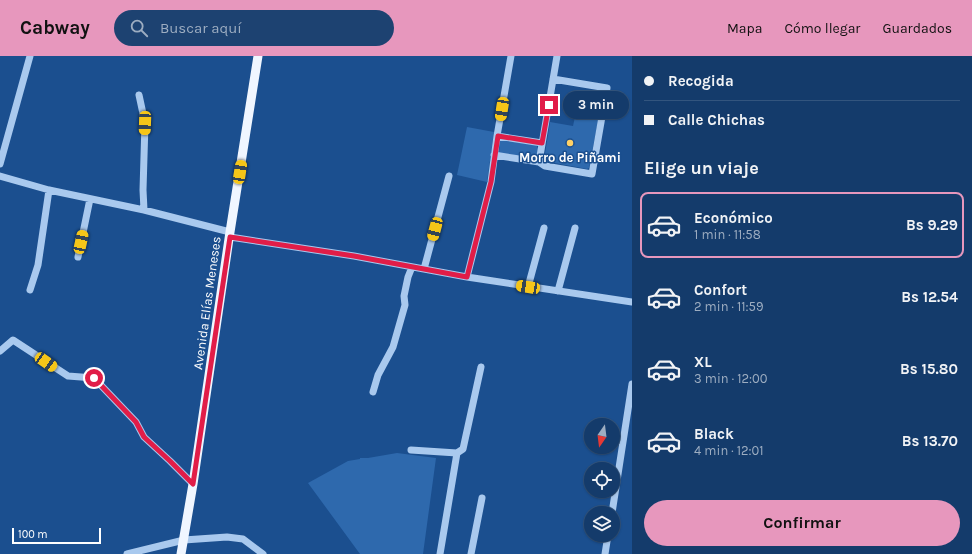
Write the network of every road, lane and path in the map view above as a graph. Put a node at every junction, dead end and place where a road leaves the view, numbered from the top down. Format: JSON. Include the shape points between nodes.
{"nodes":[{"id":1,"x":30,"y":56,"type":"edge"},
{"id":2,"x":258,"y":56,"type":"edge"},
{"id":3,"x":511,"y":56,"type":"edge"},
{"id":4,"x":557,"y":56,"type":"edge"},
{"id":5,"x":553,"y":79,"type":"junction"},
{"id":6,"x":139,"y":95,"type":"dead end"},
{"id":7,"x":498,"y":136,"type":"junction"},
{"id":8,"x":542,"y":143,"type":"junction"},
{"id":9,"x":494,"y":155,"type":"junction"},
{"id":10,"x":539,"y":162,"type":"junction"},
{"id":11,"x":0,"y":164,"type":"edge"},
{"id":12,"x":0,"y":176,"type":"edge"},
{"id":13,"x":449,"y":176,"type":"dead end"},
{"id":14,"x":49,"y":190,"type":"junction"},
{"id":15,"x":90,"y":199,"type":"junction"},
{"id":16,"x":144,"y":210,"type":"junction"},
{"id":17,"x":544,"y":228,"type":"dead end"},
{"id":18,"x":575,"y":228,"type":"dead end"},
{"id":19,"x":230,"y":234,"type":"junction"},
{"id":20,"x":78,"y":257,"type":"dead end"},
{"id":21,"x":412,"y":267,"type":"junction"},
{"id":22,"x":424,"y":269,"type":"junction"},
{"id":23,"x":467,"y":277,"type":"junction"},
{"id":24,"x":528,"y":287,"type":"junction"},
{"id":25,"x":30,"y":290,"type":"dead end"},
{"id":26,"x":558,"y":290,"type":"junction"},
{"id":27,"x":632,"y":302,"type":"edge"},
{"id":28,"x":0,"y":351,"type":"edge"},
{"id":29,"x":481,"y":366,"type":"dead end"},
{"id":30,"x":632,"y":384,"type":"edge"},
{"id":31,"x":373,"y":392,"type":"dead end"},
{"id":32,"x":411,"y":450,"type":"dead end"},
{"id":33,"x":457,"y":453,"type":"junction"},
{"id":34,"x":193,"y":484,"type":"junction"},
{"id":35,"x":482,"y":498,"type":"dead end"},
{"id":36,"x":613,"y":506,"type":"edge"},
{"id":37,"x":184,"y":540,"type":"junction"},
{"id":38,"x":607,"y":542,"type":"edge"},
{"id":39,"x":127,"y":554,"type":"edge"},
{"id":40,"x":180,"y":554,"type":"edge"},
{"id":41,"x":263,"y":554,"type":"edge"},
{"id":42,"x":440,"y":554,"type":"edge"},
{"id":43,"x":471,"y":554,"type":"edge"},
{"id":44,"x":605,"y":554,"type":"edge"}],
"edges":[{"from":1,"to":11,"type":"street"},
{"from":2,"to":19,"type":"main road","name":"Avenida Elías Meneses"},
{"from":3,"to":7,"type":"street"},
{"from":4,"to":5,"type":"street"},
{"from":5,"to":8,"type":"street"},
{"from":5,"to":10,"type":"street","via":[[607,88],[592,174],[544,166]]},
{"from":6,"to":16,"type":"street","via":[[145,123]]},
{"from":7,"to":8,"type":"street"},
{"from":7,"to":9,"type":"street"},
{"from":8,"to":10,"type":"street"},
{"from":9,"to":10,"type":"street"},
{"from":9,"to":23,"type":"street","via":[[491,182]]},
{"from":12,"to":14,"type":"street"},
{"from":13,"to":22,"type":"street"},
{"from":14,"to":15,"type":"street"},
{"from":14,"to":25,"type":"street","via":[[38,265]]},
{"from":15,"to":16,"type":"street"},
{"from":15,"to":20,"type":"street"},
{"from":16,"to":19,"type":"street"},
{"from":17,"to":24,"type":"street"},
{"from":18,"to":26,"type":"street"},
{"from":19,"to":21,"type":"street"},
{"from":19,"to":34,"type":"main road","name":"Avenida Elías Meneses"},
{"from":21,"to":22,"type":"street"},
{"from":21,"to":31,"type":"street","via":[[393,347],[378,375]]},
{"from":22,"to":23,"type":"street"},
{"from":23,"to":24,"type":"street"},
{"from":24,"to":26,"type":"street"},
{"from":26,"to":27,"type":"street"},
{"from":28,"to":34,"type":"street","via":[[13,340],[68,376],[94,378],[136,422],[144,437]]},
{"from":29,"to":33,"type":"street","via":[[463,449]]},
{"from":30,"to":36,"type":"street"},
{"from":32,"to":33,"type":"street"},
{"from":33,"to":42,"type":"street"},
{"from":34,"to":37,"type":"main road","name":"Avenida Elías Meneses"},
{"from":35,"to":43,"type":"street"},
{"from":37,"to":39,"type":"street"},
{"from":37,"to":40,"type":"main road","name":"Avenida Elías Meneses"},
{"from":37,"to":41,"type":"street","via":[[227,537],[243,539]]},
{"from":38,"to":44,"type":"street"}]}
